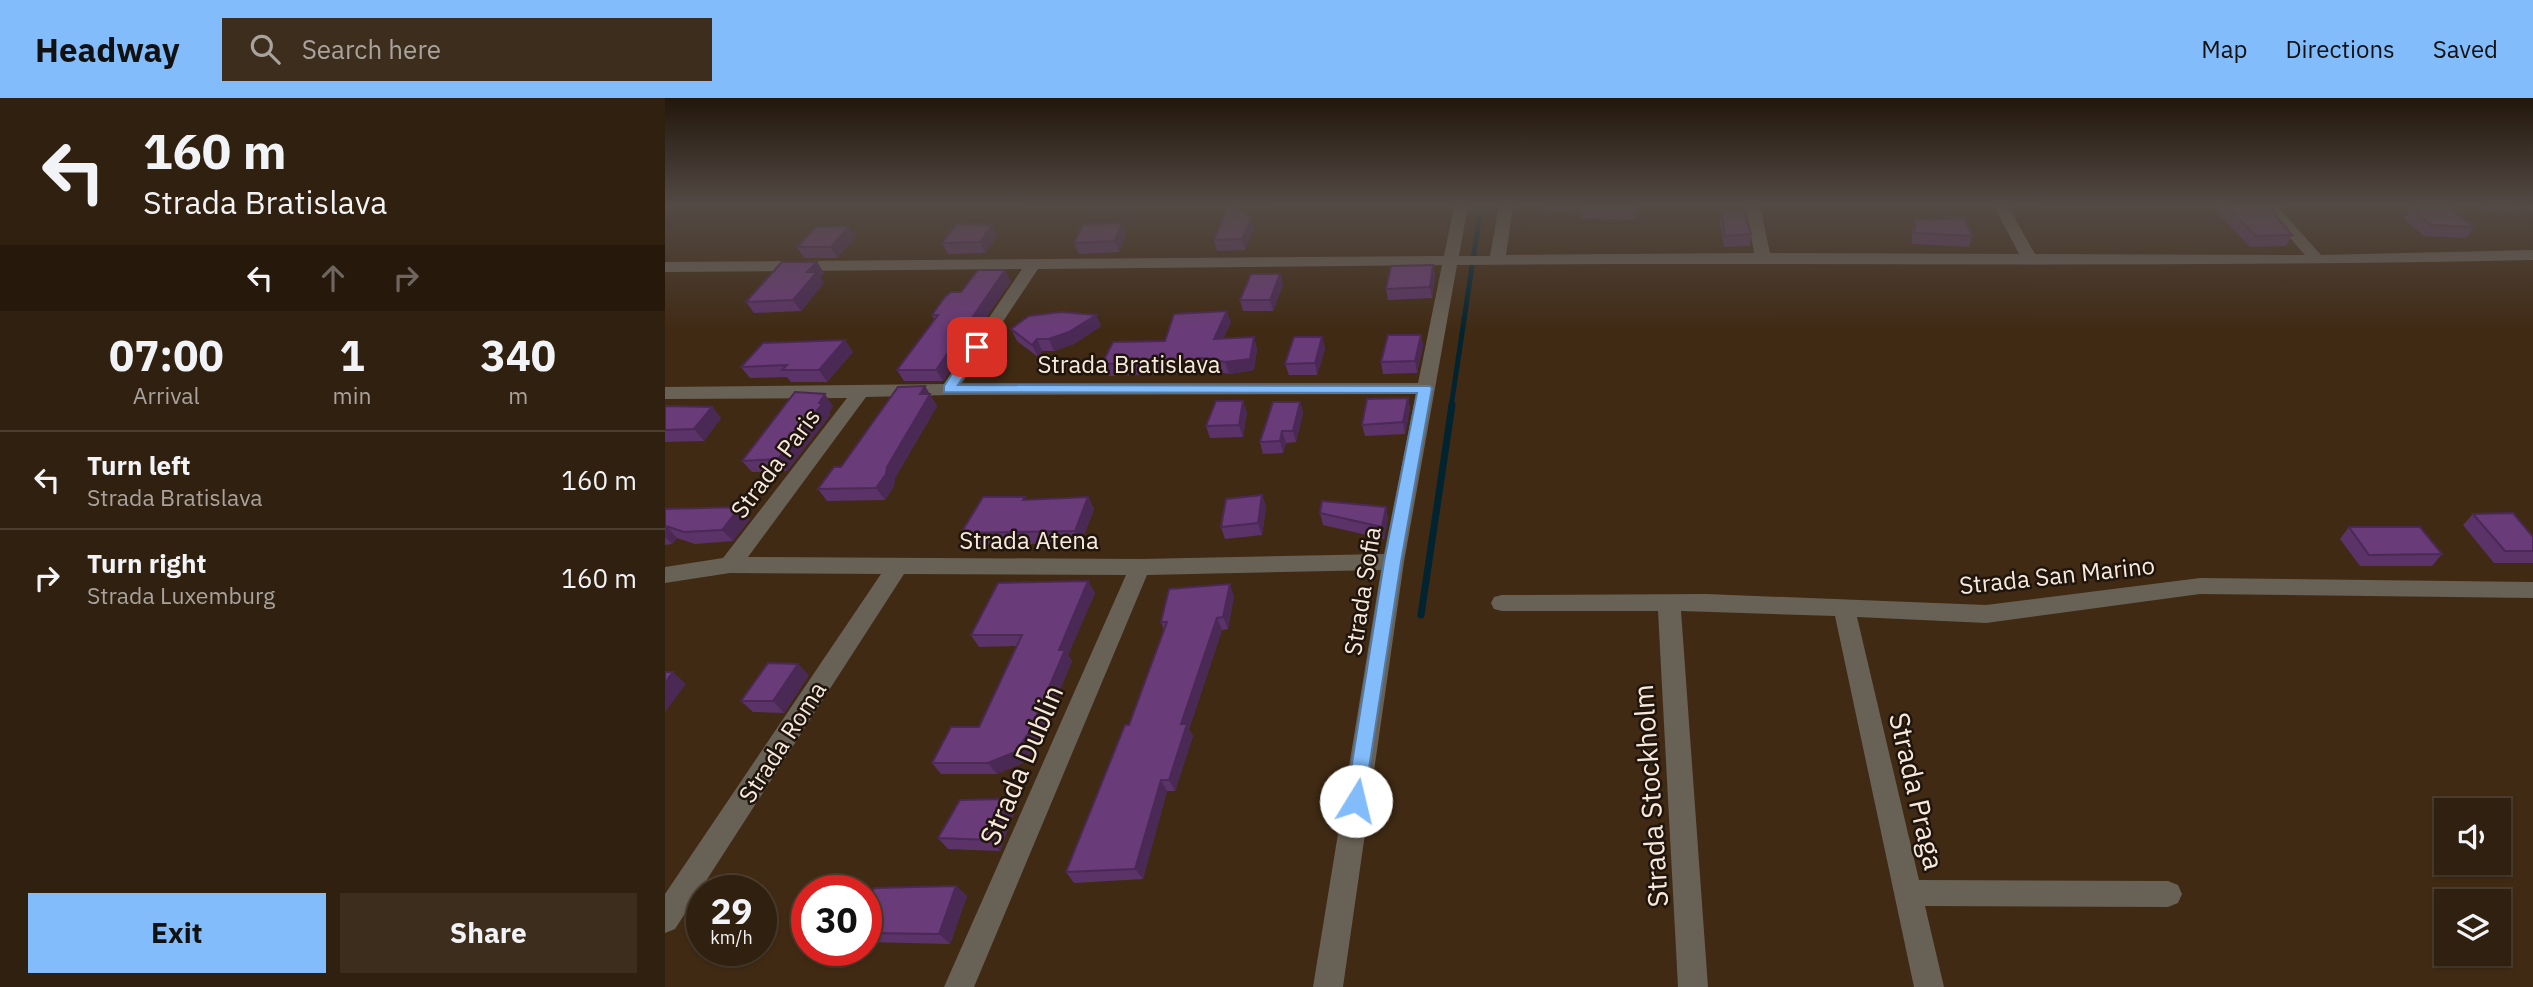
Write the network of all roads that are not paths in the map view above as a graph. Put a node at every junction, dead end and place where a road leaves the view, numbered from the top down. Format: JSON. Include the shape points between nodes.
{"nodes":[{"id":1,"x":1457,"y":247,"type":"edge"},
{"id":2,"x":1494,"y":247,"type":"edge"},
{"id":3,"x":1761,"y":247,"type":"edge"},
{"id":4,"x":2023,"y":247,"type":"edge"},
{"id":5,"x":2306,"y":247,"type":"edge"},
{"id":6,"x":2533,"y":255,"type":"edge"},
{"id":7,"x":1763,"y":258,"type":"junction"},
{"id":8,"x":2030,"y":260,"type":"junction"},
{"id":9,"x":2317,"y":260,"type":"junction"},
{"id":10,"x":1490,"y":261,"type":"junction"},
{"id":11,"x":1455,"y":262,"type":"junction"},
{"id":12,"x":1034,"y":263,"type":"junction"},
{"id":13,"x":665,"y":267,"type":"edge"},
{"id":14,"x":1425,"y":388,"type":"junction"},
{"id":15,"x":949,"y":389,"type":"junction"},
{"id":16,"x":861,"y":392,"type":"junction"},
{"id":17,"x":665,"y":393,"type":"edge"},
{"id":18,"x":1392,"y":562,"type":"junction"},
{"id":19,"x":730,"y":565,"type":"junction"},
{"id":20,"x":898,"y":565,"type":"junction"},
{"id":21,"x":1140,"y":567,"type":"junction"},
{"id":22,"x":665,"y":575,"type":"edge"},
{"id":23,"x":2533,"y":590,"type":"edge"},
{"id":24,"x":1669,"y":602,"type":"junction"},
{"id":25,"x":1502,"y":603,"type":"dead end"},
{"id":26,"x":1843,"y":608,"type":"junction"},
{"id":27,"x":1908,"y":893,"type":"junction"},
{"id":28,"x":2168,"y":894,"type":"dead end"},
{"id":29,"x":665,"y":919,"type":"edge"},
{"id":30,"x":959,"y":987,"type":"edge"},
{"id":31,"x":1328,"y":987,"type":"edge"},
{"id":32,"x":1693,"y":987,"type":"edge"},
{"id":33,"x":1929,"y":987,"type":"edge"}],
"edges":[{"from":1,"to":11,"type":"street","name":"Strada Sofia"},
{"from":2,"to":10,"type":"street"},
{"from":3,"to":7,"type":"street"},
{"from":4,"to":8,"type":"street"},
{"from":5,"to":9,"type":"street"},
{"from":6,"to":9,"type":"street"},
{"from":7,"to":8,"type":"street"},
{"from":7,"to":10,"type":"street"},
{"from":8,"to":9,"type":"street"},
{"from":10,"to":11,"type":"street"},
{"from":11,"to":12,"type":"street"},
{"from":11,"to":14,"type":"street","name":"Strada Sofia"},
{"from":12,"to":13,"type":"street"},
{"from":12,"to":15,"type":"street"},
{"from":14,"to":15,"type":"street","name":"Strada Bratislava"},
{"from":14,"to":18,"type":"street","name":"Strada Sofia"},
{"from":15,"to":16,"type":"street","name":"Strada Bratislava"},
{"from":16,"to":17,"type":"street","name":"Strada Bratislava"},
{"from":16,"to":19,"type":"street","name":"Strada Paris"},
{"from":18,"to":21,"type":"street","name":"Strada Atena"},
{"from":18,"to":31,"type":"street","name":"Strada Sofia"},
{"from":19,"to":20,"type":"street","name":"Strada Atena"},
{"from":19,"to":22,"type":"street","name":"Strada Atena"},
{"from":20,"to":21,"type":"street","name":"Strada Atena"},
{"from":20,"to":29,"type":"street","name":"Strada Roma"},
{"from":21,"to":30,"type":"street","name":"Strada Dublin"},
{"from":23,"to":26,"type":"street","name":"Strada San Marino","via":[[2200,586],[1986,614]]},
{"from":24,"to":25,"type":"street","name":"Strada San Marino"},
{"from":24,"to":26,"type":"street","name":"Strada San Marino"},
{"from":24,"to":32,"type":"street","name":"Strada Stockholm"},
{"from":26,"to":27,"type":"street","name":"Strada Praga"},
{"from":27,"to":28,"type":"street"},
{"from":27,"to":33,"type":"street","name":"Strada Praga"}]}
